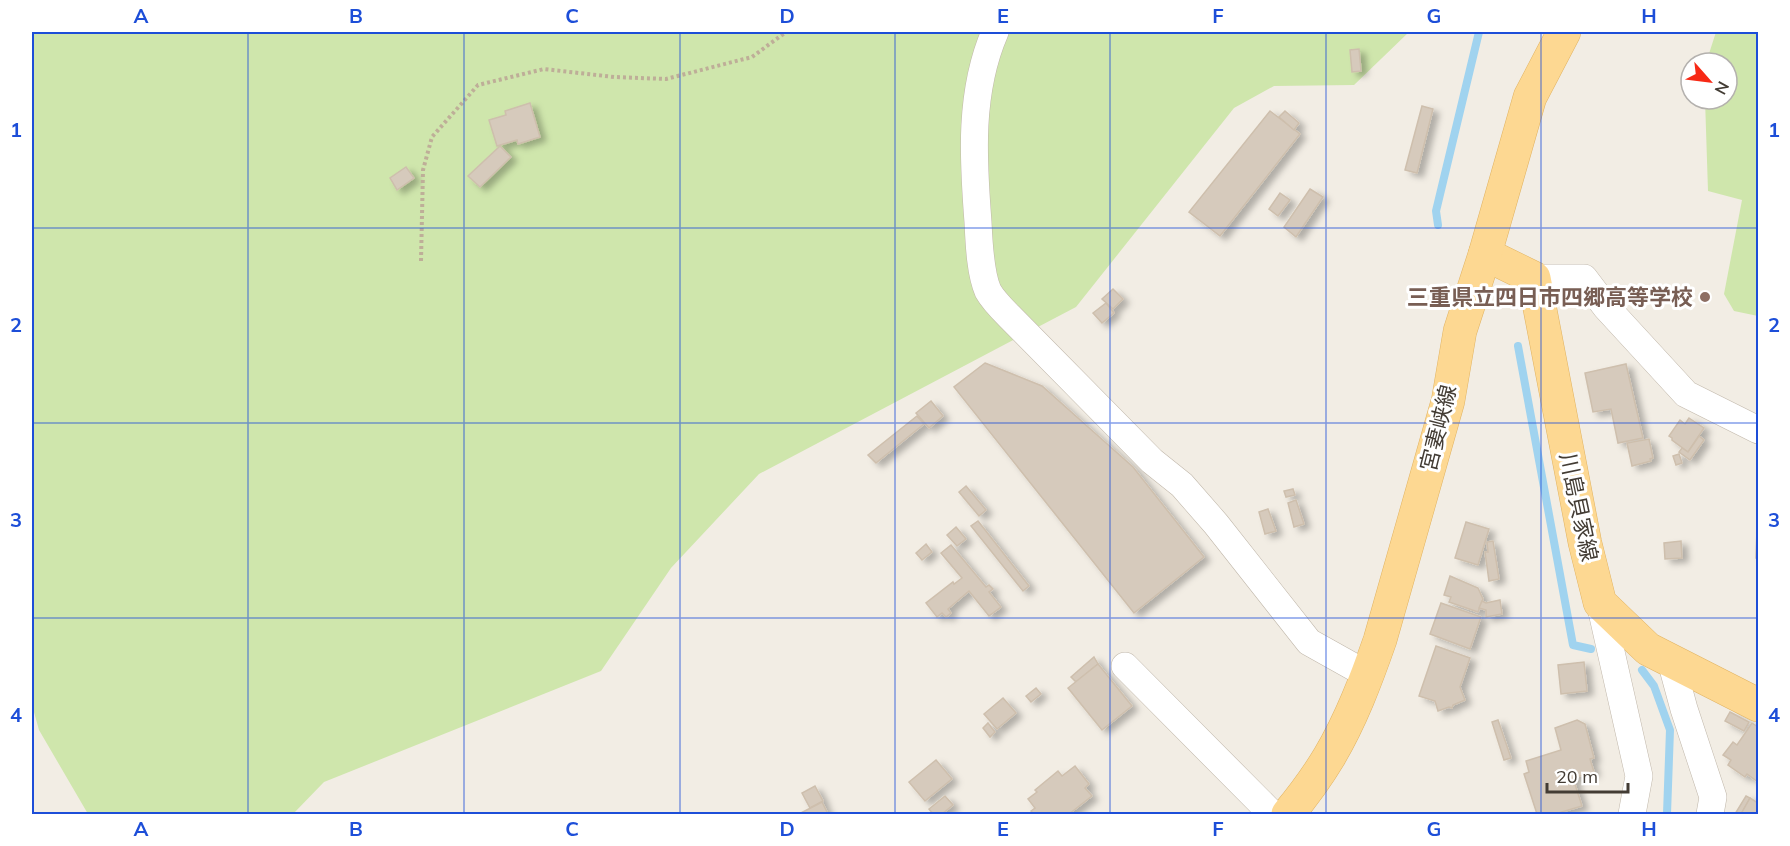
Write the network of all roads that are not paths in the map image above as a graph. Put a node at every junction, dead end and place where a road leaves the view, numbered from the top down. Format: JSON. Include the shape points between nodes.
{"nodes":[{"id":1,"x":995,"y":32,"type":"edge"},
{"id":2,"x":1564,"y":32,"type":"edge"},
{"id":3,"x":1485,"y":254,"type":"junction"},
{"id":4,"x":1534,"y":278,"type":"junction"},
{"id":5,"x":1758,"y":430,"type":"edge"},
{"id":6,"x":1600,"y":603,"type":"junction"},
{"id":7,"x":1671,"y":661,"type":"junction"},
{"id":8,"x":1125,"y":666,"type":"dead end"},
{"id":9,"x":1368,"y":675,"type":"junction"},
{"id":10,"x":1758,"y":705,"type":"edge"},
{"id":11,"x":1272,"y":814,"type":"edge"},
{"id":12,"x":1288,"y":814,"type":"edge"},
{"id":13,"x":1632,"y":814,"type":"edge"},
{"id":14,"x":1710,"y":814,"type":"edge"}],
"edges":[{"from":1,"to":9,"type":"street","via":[[977,95],[973,162],[987,289],[1152,461],[1182,485],[1309,642]]},
{"from":2,"to":3,"type":"main road","name":"宮妻峡線","via":[[1530,97]]},
{"from":3,"to":4,"type":"main road"},
{"from":3,"to":9,"type":"main road","name":"宮妻峡線","via":[[1460,331],[1448,401]]},
{"from":4,"to":5,"type":"street","via":[[1584,278],[1686,394]]},
{"from":4,"to":6,"type":"main road","name":"川島貝家線"},
{"from":6,"to":7,"type":"main road","via":[[1648,649]]},
{"from":6,"to":13,"type":"street","via":[[1639,776]]},
{"from":7,"to":10,"type":"main road"},
{"from":7,"to":14,"type":"street","via":[[1713,797]]},
{"from":8,"to":11,"type":"street"},
{"from":9,"to":12,"type":"main road","name":"宮妻峡線","via":[[1329,757]]}]}
